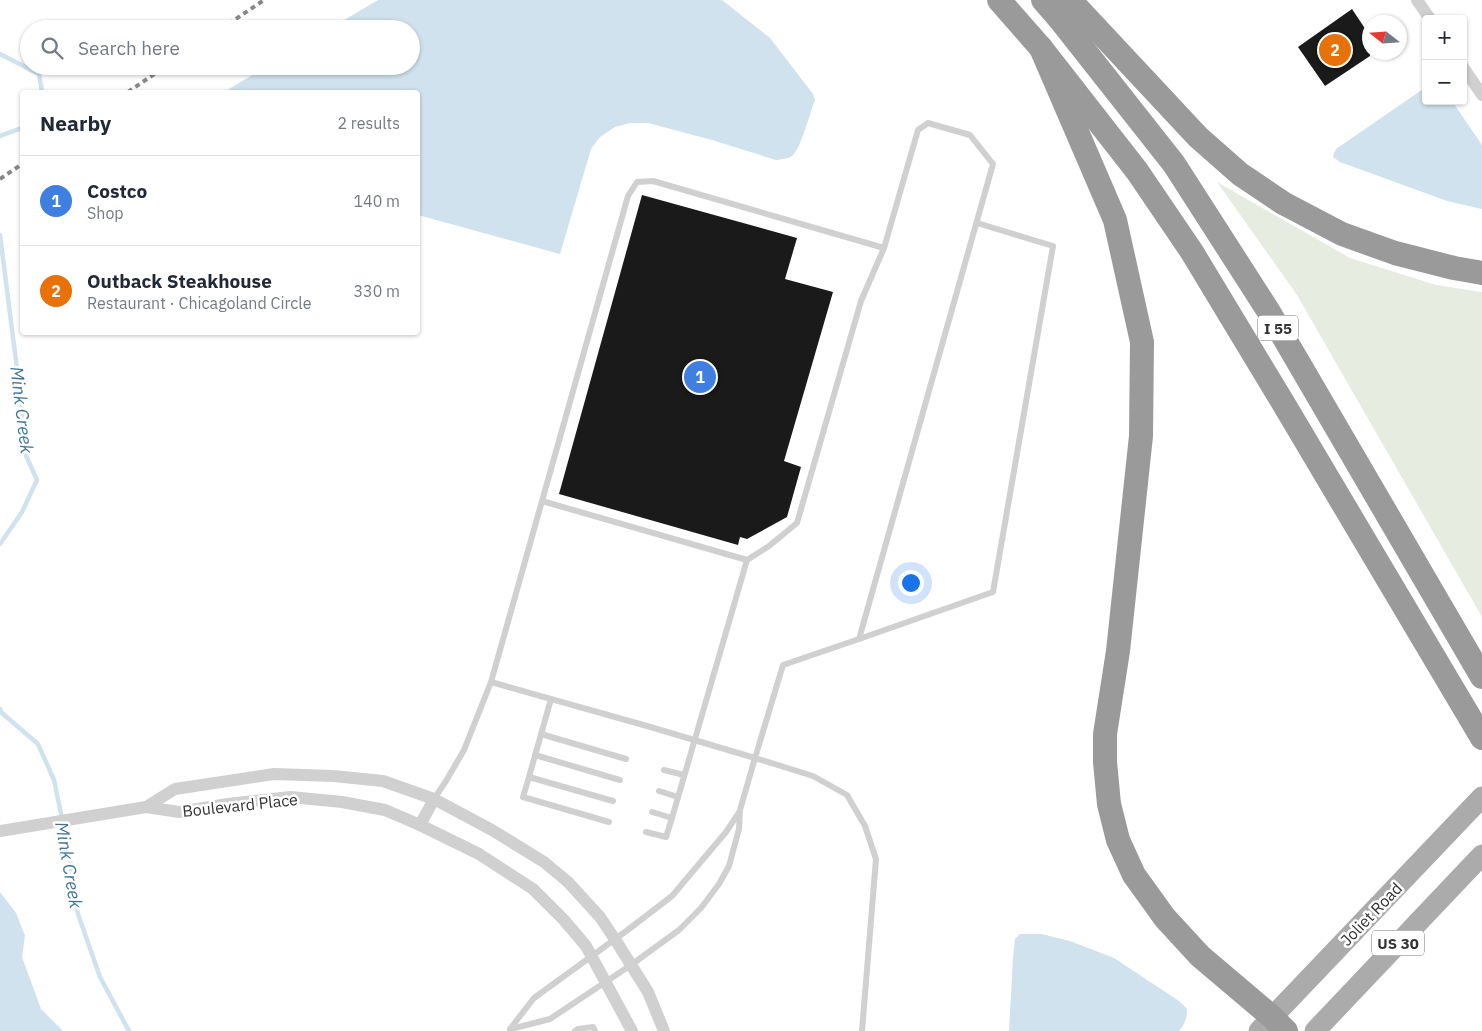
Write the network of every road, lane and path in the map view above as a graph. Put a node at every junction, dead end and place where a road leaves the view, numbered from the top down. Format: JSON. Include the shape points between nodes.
{"nodes":[{"id":1,"x":999,"y":0,"type":"edge"},
{"id":2,"x":1043,"y":0,"type":"edge"},
{"id":3,"x":1070,"y":0,"type":"edge"},
{"id":4,"x":1417,"y":0,"type":"edge"},
{"id":5,"x":1427,"y":15,"type":"edge"},
{"id":6,"x":1041,"y":48,"type":"junction"},
{"id":7,"x":1467,"y":73,"type":"edge"},
{"id":8,"x":1482,"y":95,"type":"edge"},
{"id":9,"x":976,"y":223,"type":"junction"},
{"id":10,"x":884,"y":248,"type":"junction"},
{"id":11,"x":1482,"y":273,"type":"edge"},
{"id":12,"x":542,"y":501,"type":"junction"},
{"id":13,"x":747,"y":560,"type":"junction"},
{"id":14,"x":859,"y":639,"type":"junction"},
{"id":15,"x":1482,"y":677,"type":"edge"},
{"id":16,"x":491,"y":682,"type":"junction"},
{"id":17,"x":551,"y":699,"type":"junction"},
{"id":18,"x":1477,"y":729,"type":"edge"},
{"id":19,"x":541,"y":734,"type":"junction"},
{"id":20,"x":694,"y":740,"type":"junction"},
{"id":21,"x":535,"y":755,"type":"junction"},
{"id":22,"x":755,"y":758,"type":"junction"},
{"id":23,"x":626,"y":759,"type":"dead end"},
{"id":24,"x":664,"y":770,"type":"dead end"},
{"id":25,"x":684,"y":776,"type":"junction"},
{"id":26,"x":529,"y":777,"type":"junction"},
{"id":27,"x":620,"y":780,"type":"dead end"},
{"id":28,"x":659,"y":791,"type":"dead end"},
{"id":29,"x":678,"y":797,"type":"junction"},
{"id":30,"x":1482,"y":797,"type":"edge"},
{"id":31,"x":434,"y":799,"type":"junction"},
{"id":32,"x":613,"y":801,"type":"dead end"},
{"id":33,"x":146,"y":807,"type":"junction"},
{"id":34,"x":740,"y":810,"type":"junction"},
{"id":35,"x":652,"y":812,"type":"dead end"},
{"id":36,"x":672,"y":818,"type":"junction"},
{"id":37,"x":608,"y":822,"type":"dead end"},
{"id":38,"x":420,"y":825,"type":"junction"},
{"id":39,"x":0,"y":831,"type":"edge"},
{"id":40,"x":646,"y":832,"type":"dead end"},
{"id":41,"x":1482,"y":855,"type":"edge"},
{"id":42,"x":616,"y":939,"type":"junction"},
{"id":43,"x":592,"y":956,"type":"junction"},
{"id":44,"x":631,"y":965,"type":"junction"},
{"id":45,"x":606,"y":982,"type":"junction"},
{"id":46,"x":1272,"y":1026,"type":"edge"},
{"id":47,"x":509,"y":1030,"type":"edge"},
{"id":48,"x":575,"y":1031,"type":"edge"},
{"id":49,"x":595,"y":1031,"type":"edge"},
{"id":50,"x":632,"y":1031,"type":"edge"},
{"id":51,"x":664,"y":1031,"type":"edge"},
{"id":52,"x":862,"y":1031,"type":"edge"},
{"id":53,"x":1315,"y":1031,"type":"edge"}],
"edges":[{"from":1,"to":6,"type":"highway","number":"I 55"},
{"from":2,"to":15,"type":"highway","number":"I 55","via":[[1179,172],[1269,312]]},
{"from":3,"to":11,"type":"highway","via":[[1198,137],[1240,174],[1282,203],[1342,234],[1395,253]]},
{"from":4,"to":5,"type":"street"},
{"from":6,"to":18,"type":"highway","number":"I 55","via":[[1137,171],[1192,252]]},
{"from":6,"to":46,"type":"highway","via":[[1115,220],[1142,342],[1141,436],[1106,734],[1109,804],[1118,840],[1134,875],[1165,918]]},
{"from":7,"to":8,"type":"street"},
{"from":9,"to":10,"type":"lane","via":[[993,164],[970,135],[928,123],[918,130]]},
{"from":9,"to":14,"type":"lane"},
{"from":9,"to":14,"type":"lane","via":[[1054,246],[993,592]]},
{"from":10,"to":12,"type":"lane","via":[[653,181],[637,182],[628,196]]},
{"from":10,"to":13,"type":"lane","via":[[861,301],[797,523]]},
{"from":12,"to":13,"type":"lane"},
{"from":12,"to":16,"type":"lane"},
{"from":13,"to":20,"type":"lane"},
{"from":14,"to":22,"type":"lane","via":[[783,665]]},
{"from":16,"to":17,"type":"lane"},
{"from":16,"to":31,"type":"lane","via":[[464,750]]},
{"from":17,"to":19,"type":"lane"},
{"from":17,"to":20,"type":"lane"},
{"from":19,"to":21,"type":"lane"},
{"from":19,"to":23,"type":"lane"},
{"from":20,"to":22,"type":"lane"},
{"from":20,"to":25,"type":"lane"},
{"from":21,"to":26,"type":"lane"},
{"from":21,"to":27,"type":"lane"},
{"from":22,"to":34,"type":"lane"},
{"from":22,"to":52,"type":"lane","via":[[813,776],[847,795],[865,826],[876,859]]},
{"from":24,"to":25,"type":"lane"},
{"from":25,"to":29,"type":"lane"},
{"from":26,"to":32,"type":"lane"},
{"from":26,"to":37,"type":"lane","via":[[523,797]]},
{"from":28,"to":29,"type":"lane"},
{"from":29,"to":36,"type":"lane"},
{"from":30,"to":46,"type":"main road","name":"Joliet Road","number":"US 30"},
{"from":31,"to":33,"type":"street","name":"Boulevard Place","via":[[382,781],[274,774],[175,789]]},
{"from":31,"to":38,"type":"street"},
{"from":31,"to":42,"type":"street","name":"Boulevard Place","via":[[544,862],[568,882]]},
{"from":33,"to":38,"type":"street","name":"Boulevard Place","via":[[179,812],[290,797],[385,810]]},
{"from":33,"to":39,"type":"street"},
{"from":34,"to":42,"type":"lane","via":[[726,832],[672,896]]},
{"from":34,"to":44,"type":"lane","via":[[739,829],[729,866],[719,884],[679,930]]},
{"from":35,"to":36,"type":"lane"},
{"from":36,"to":40,"type":"lane","via":[[666,837]]},
{"from":38,"to":43,"type":"street","name":"Boulevard Place","via":[[479,854],[532,889],[564,920]]},
{"from":41,"to":53,"type":"main road","number":"US 30"},
{"from":42,"to":43,"type":"lane"},
{"from":42,"to":44,"type":"street","name":"Boulevard Place"},
{"from":43,"to":45,"type":"street","name":"Boulevard Place"},
{"from":43,"to":47,"type":"lane","via":[[534,998]]},
{"from":44,"to":45,"type":"lane"},
{"from":44,"to":51,"type":"street","name":"Boulevard Place","via":[[648,992]]},
{"from":45,"to":47,"type":"lane","via":[[550,1019]]},
{"from":45,"to":50,"type":"street","name":"Boulevard Place"},
{"from":48,"to":49,"type":"lane","via":[[593,1028]]}]}
